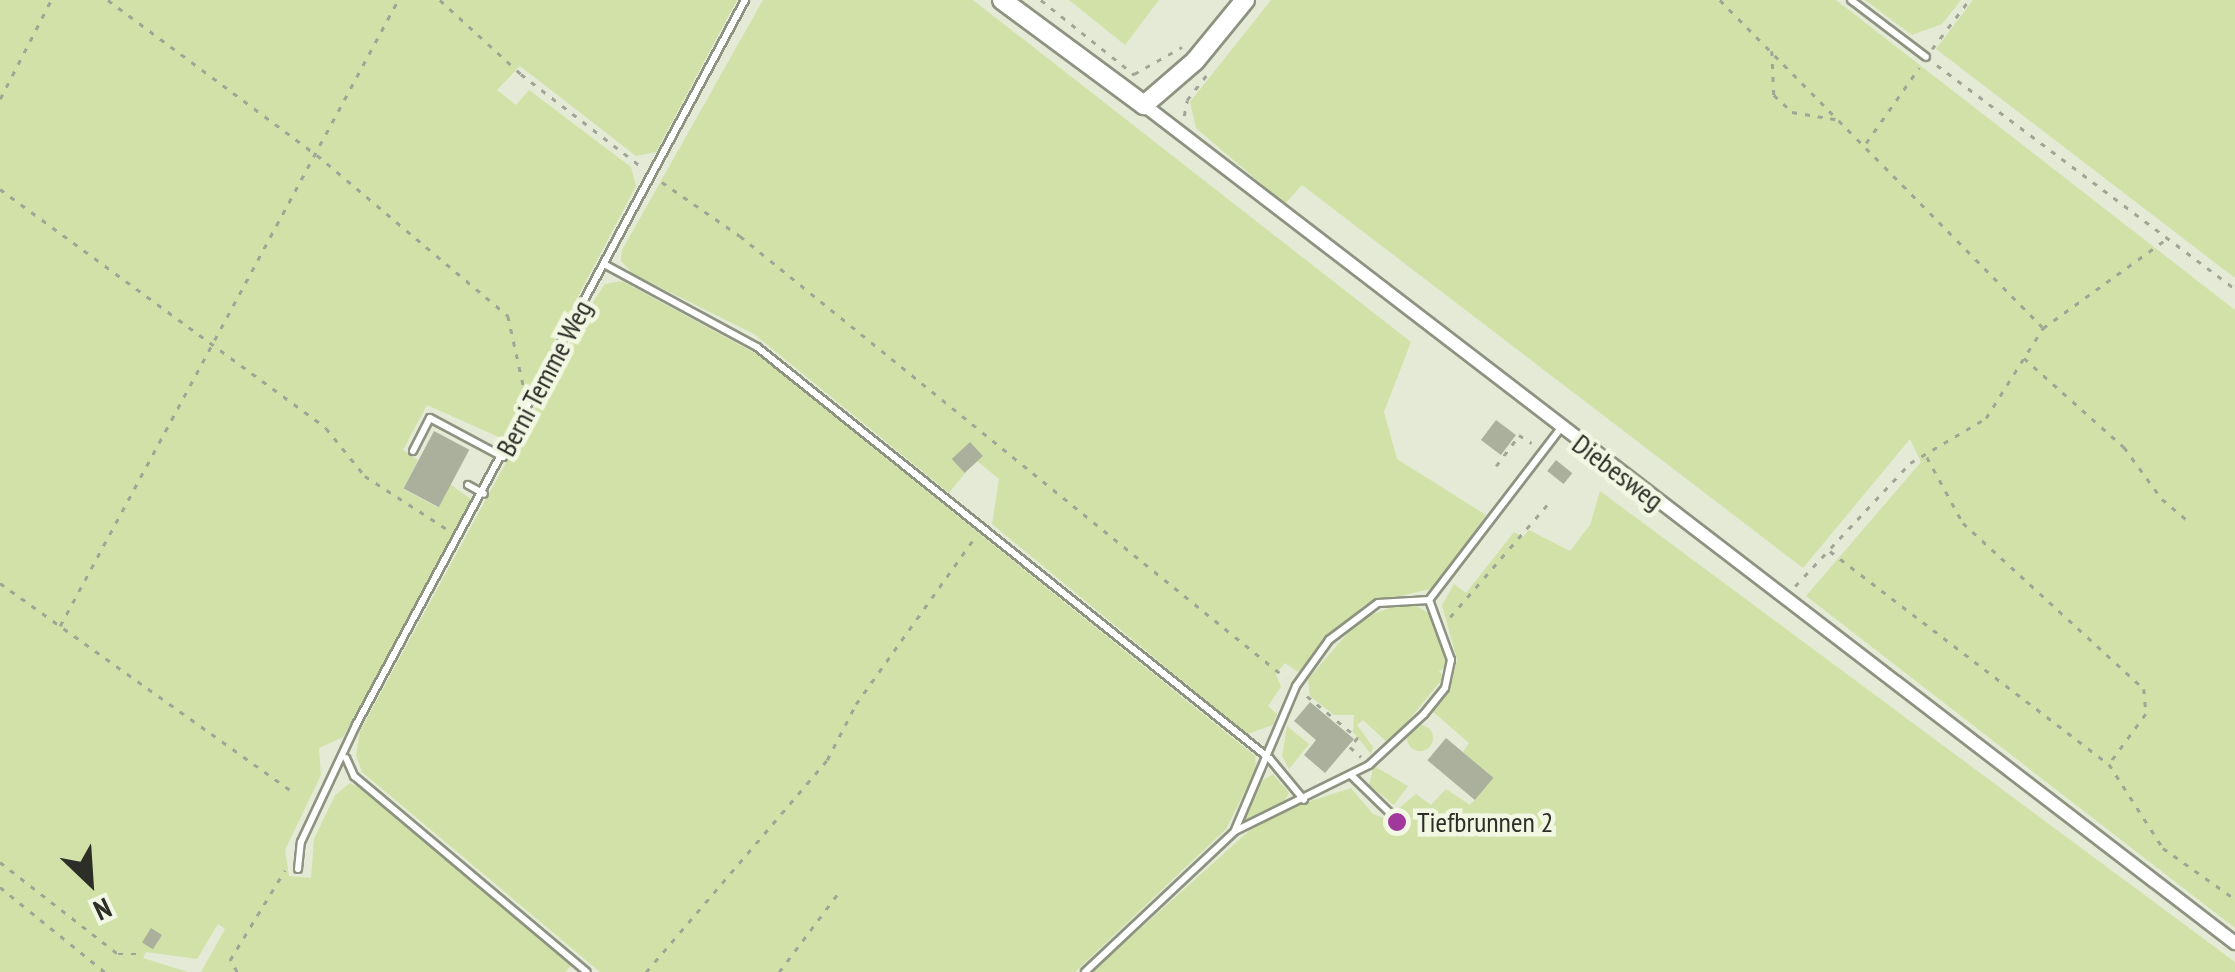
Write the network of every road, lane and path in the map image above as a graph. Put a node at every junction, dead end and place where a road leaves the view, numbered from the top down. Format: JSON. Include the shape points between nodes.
{"nodes":[{"id":1,"x":51,"y":0,"type":"edge"},
{"id":2,"x":108,"y":0,"type":"edge"},
{"id":3,"x":398,"y":0,"type":"edge"},
{"id":4,"x":440,"y":0,"type":"edge"},
{"id":5,"x":745,"y":0,"type":"edge"},
{"id":6,"x":1002,"y":0,"type":"edge"},
{"id":7,"x":1040,"y":0,"type":"edge"},
{"id":8,"x":1245,"y":0,"type":"edge"},
{"id":9,"x":1720,"y":0,"type":"edge"},
{"id":10,"x":1851,"y":0,"type":"edge"},
{"id":11,"x":1969,"y":0,"type":"edge"},
{"id":12,"x":1192,"y":38,"type":"dead end"},
{"id":13,"x":1772,"y":49,"type":"junction"},
{"id":14,"x":1926,"y":57,"type":"junction"},
{"id":15,"x":1209,"y":72,"type":"dead end"},
{"id":16,"x":1134,"y":74,"type":"junction"},
{"id":17,"x":0,"y":99,"type":"edge"},
{"id":18,"x":1144,"y":105,"type":"junction"},
{"id":19,"x":1841,"y":120,"type":"junction"},
{"id":20,"x":1191,"y":142,"type":"junction"},
{"id":21,"x":1865,"y":144,"type":"junction"},
{"id":22,"x":317,"y":156,"type":"junction"},
{"id":23,"x":651,"y":174,"type":"junction"},
{"id":24,"x":0,"y":189,"type":"edge"},
{"id":25,"x":2165,"y":240,"type":"junction"},
{"id":26,"x":604,"y":264,"type":"junction"},
{"id":27,"x":2235,"y":290,"type":"edge"},
{"id":28,"x":2042,"y":328,"type":"junction"},
{"id":29,"x":210,"y":344,"type":"junction"},
{"id":30,"x":2023,"y":357,"type":"junction"},
{"id":31,"x":528,"y":409,"type":"junction"},
{"id":32,"x":1560,"y":428,"type":"junction"},
{"id":33,"x":1538,"y":449,"type":"dead end"},
{"id":34,"x":412,"y":451,"type":"dead end"},
{"id":35,"x":1926,"y":455,"type":"junction"},
{"id":36,"x":503,"y":456,"type":"junction"},
{"id":37,"x":1496,"y":466,"type":"dead end"},
{"id":38,"x":468,"y":484,"type":"dead end"},
{"id":39,"x":484,"y":494,"type":"junction"},
{"id":40,"x":1547,"y":505,"type":"dead end"},
{"id":41,"x":2192,"y":523,"type":"dead end"},
{"id":42,"x":981,"y":528,"type":"junction"},
{"id":43,"x":461,"y":538,"type":"junction"},
{"id":44,"x":1830,"y":551,"type":"junction"},
{"id":45,"x":0,"y":584,"type":"edge"},
{"id":46,"x":1783,"y":597,"type":"junction"},
{"id":47,"x":1429,"y":600,"type":"junction"},
{"id":48,"x":60,"y":626,"type":"junction"},
{"id":49,"x":1441,"y":628,"type":"junction"},
{"id":50,"x":1296,"y":686,"type":"junction"},
{"id":51,"x":345,"y":757,"type":"junction"},
{"id":52,"x":1270,"y":759,"type":"junction"},
{"id":53,"x":1369,"y":764,"type":"junction"},
{"id":54,"x":2109,"y":764,"type":"junction"},
{"id":55,"x":1351,"y":776,"type":"junction"},
{"id":56,"x":293,"y":792,"type":"dead end"},
{"id":57,"x":1304,"y":800,"type":"junction"},
{"id":58,"x":1391,"y":814,"type":"dead end"},
{"id":59,"x":1234,"y":831,"type":"junction"},
{"id":60,"x":0,"y":862,"type":"edge"},
{"id":61,"x":298,"y":865,"type":"joint"},
{"id":62,"x":0,"y":886,"type":"edge"},
{"id":63,"x":840,"y":892,"type":"dead end"},
{"id":64,"x":2235,"y":899,"type":"edge"},
{"id":65,"x":2235,"y":943,"type":"edge"},
{"id":66,"x":142,"y":954,"type":"dead end"},
{"id":67,"x":105,"y":972,"type":"edge"},
{"id":68,"x":237,"y":972,"type":"edge"},
{"id":69,"x":587,"y":972,"type":"edge"},
{"id":70,"x":646,"y":972,"type":"edge"},
{"id":71,"x":778,"y":972,"type":"edge"},
{"id":72,"x":1085,"y":972,"type":"edge"}],
"edges":[{"from":1,"to":17,"type":"path"},
{"from":2,"to":22,"type":"path"},
{"from":3,"to":22,"type":"path"},
{"from":4,"to":23,"type":"path","via":[[521,74]]},
{"from":5,"to":23,"type":"lane","name":"Berni Temme Weg"},
{"from":6,"to":18,"type":"street","name":"Diebesweg"},
{"from":7,"to":16,"type":"path"},
{"from":8,"to":18,"type":"street","via":[[1195,60]]},
{"from":9,"to":13,"type":"path"},
{"from":10,"to":14,"type":"lane"},
{"from":11,"to":14,"type":"path"},
{"from":12,"to":16,"type":"path"},
{"from":13,"to":19,"type":"path"},
{"from":13,"to":19,"type":"path","via":[[1774,95],[1792,112]]},
{"from":14,"to":21,"type":"path"},
{"from":14,"to":25,"type":"path"},
{"from":15,"to":20,"type":"path","via":[[1184,108],[1197,134]]},
{"from":16,"to":18,"type":"path"},
{"from":18,"to":20,"type":"street","name":"Diebesweg"},
{"from":19,"to":21,"type":"path"},
{"from":20,"to":32,"type":"street","name":"Diebesweg"},
{"from":21,"to":28,"type":"path"},
{"from":22,"to":29,"type":"path"},
{"from":22,"to":31,"type":"path","via":[[508,316]]},
{"from":23,"to":26,"type":"lane","name":"Berni Temme Weg"},
{"from":23,"to":50,"type":"path","via":[[740,236]]},
{"from":24,"to":29,"type":"path"},
{"from":25,"to":27,"type":"path"},
{"from":25,"to":28,"type":"path"},
{"from":26,"to":31,"type":"lane","name":"Berni Temme Weg"},
{"from":26,"to":42,"type":"lane","via":[[757,347]]},
{"from":28,"to":30,"type":"path"},
{"from":29,"to":43,"type":"path","via":[[326,428],[365,476]]},
{"from":29,"to":48,"type":"path"},
{"from":30,"to":35,"type":"path","via":[[1986,418]]},
{"from":30,"to":41,"type":"path","via":[[2124,447],[2162,499]]},
{"from":31,"to":36,"type":"lane","name":"Berni Temme Weg"},
{"from":32,"to":46,"type":"street","name":"Diebesweg"},
{"from":32,"to":47,"type":"lane"},
{"from":33,"to":37,"type":"path","via":[[1519,435]]},
{"from":34,"to":36,"type":"lane","via":[[430,418]]},
{"from":35,"to":44,"type":"path","via":[[1910,463]]},
{"from":35,"to":54,"type":"path","via":[[1963,524],[2144,689],[2146,714]]},
{"from":36,"to":39,"type":"lane","name":"Berni Temme Weg"},
{"from":38,"to":39,"type":"lane"},
{"from":39,"to":43,"type":"lane","name":"Berni Temme Weg"},
{"from":40,"to":49,"type":"path"},
{"from":42,"to":52,"type":"lane"},
{"from":42,"to":70,"type":"path","via":[[856,704],[827,760]]},
{"from":43,"to":51,"type":"lane","name":"Berni Temme Weg","via":[[356,725]]},
{"from":44,"to":46,"type":"path"},
{"from":44,"to":54,"type":"path"},
{"from":45,"to":48,"type":"path"},
{"from":46,"to":65,"type":"street","name":"Diebesweg"},
{"from":47,"to":49,"type":"lane"},
{"from":47,"to":50,"type":"lane","via":[[1402,597],[1363,610],[1329,640]]},
{"from":48,"to":56,"type":"path"},
{"from":49,"to":53,"type":"lane","via":[[1451,660],[1445,688],[1400,741]]},
{"from":50,"to":52,"type":"lane"},
{"from":50,"to":53,"type":"path","via":[[1358,738],[1350,747]]},
{"from":51,"to":61,"type":"lane","name":"Berni Temme Weg","via":[[301,842]]},
{"from":51,"to":69,"type":"lane","via":[[354,776]]},
{"from":52,"to":57,"type":"lane"},
{"from":52,"to":59,"type":"lane"},
{"from":53,"to":55,"type":"lane"},
{"from":54,"to":64,"type":"path","via":[[2164,848]]},
{"from":55,"to":57,"type":"lane"},
{"from":55,"to":58,"type":"lane"},
{"from":57,"to":59,"type":"lane"},
{"from":59,"to":72,"type":"lane"},
{"from":60,"to":66,"type":"path","via":[[118,954]]},
{"from":61,"to":68,"type":"path","via":[[278,876],[230,960]]},
{"from":62,"to":67,"type":"path"},
{"from":63,"to":71,"type":"path"}]}
